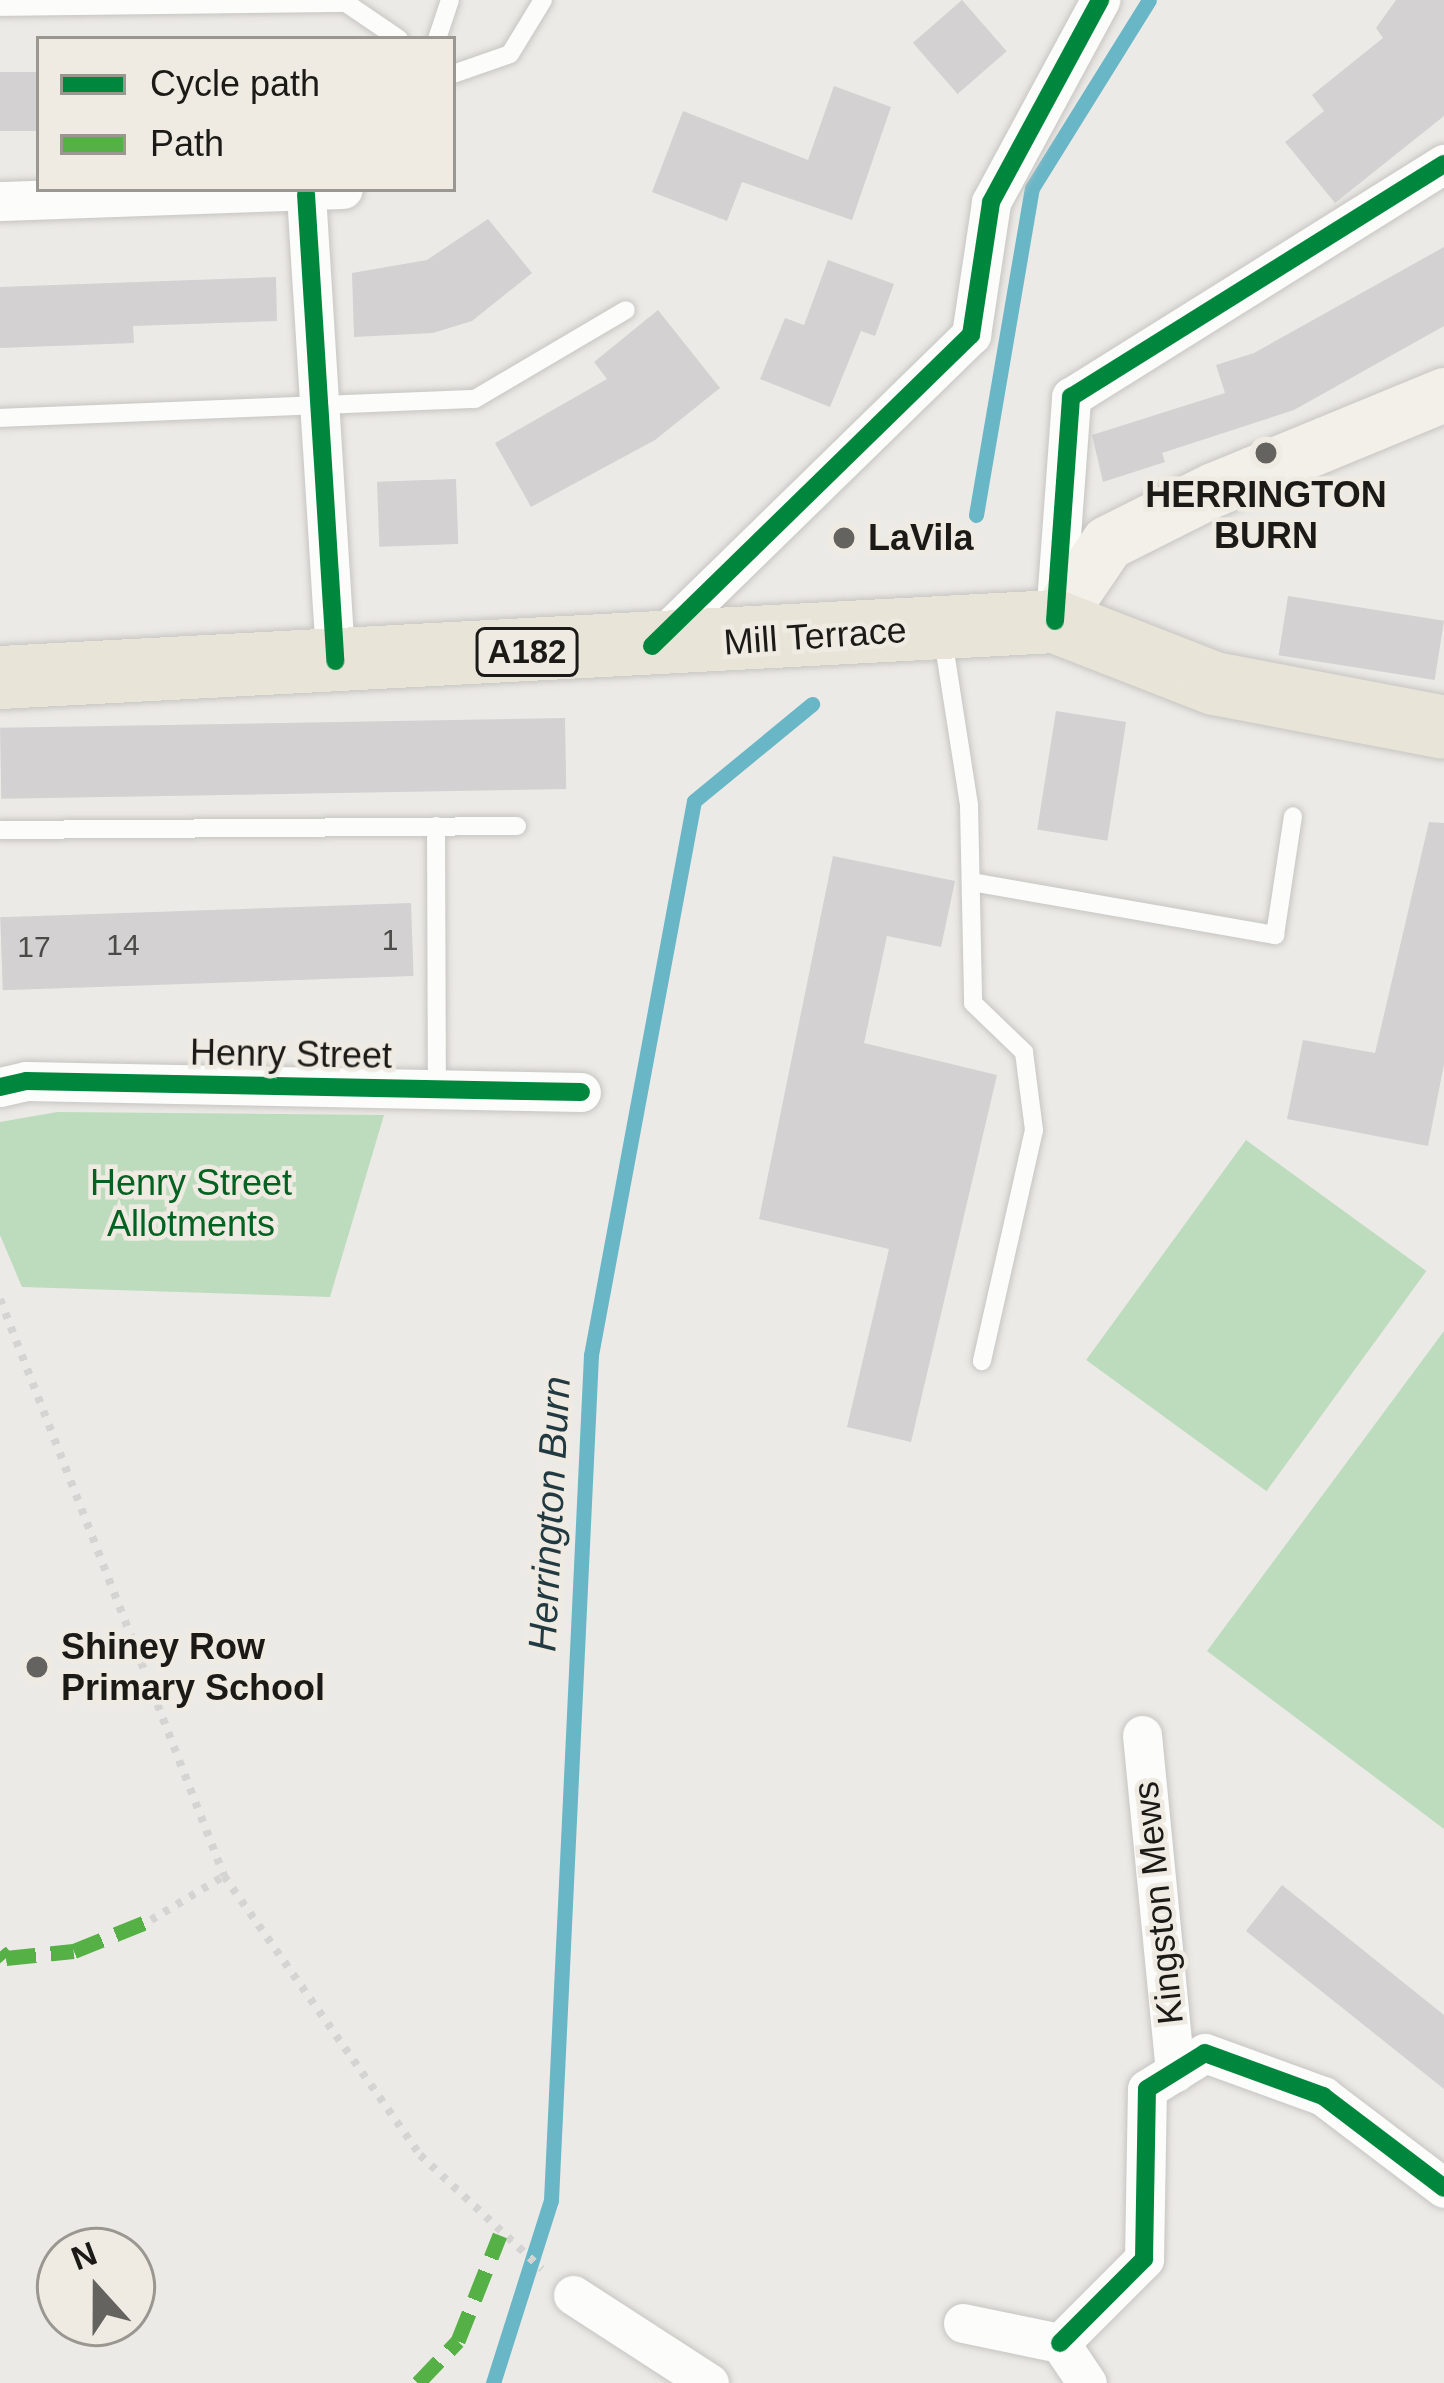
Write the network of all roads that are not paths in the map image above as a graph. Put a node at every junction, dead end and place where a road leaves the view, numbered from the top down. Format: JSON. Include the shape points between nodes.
{"nodes":[{"id":1,"x":450,"y":0,"type":"edge"},
{"id":2,"x":543,"y":0,"type":"edge"},
{"id":3,"x":1100,"y":0,"type":"edge"},
{"id":4,"x":0,"y":7,"type":"edge"},
{"id":5,"x":395,"y":36,"type":"edge"},
{"id":6,"x":438,"y":36,"type":"edge"},
{"id":7,"x":456,"y":73,"type":"edge"},
{"id":8,"x":1444,"y":164,"type":"edge"},
{"id":9,"x":292,"y":192,"type":"edge"},
{"id":10,"x":324,"y":192,"type":"edge"},
{"id":11,"x":0,"y":201,"type":"edge"},
{"id":12,"x":626,"y":310,"type":"dead end"},
{"id":13,"x":1444,"y":395,"type":"edge"},
{"id":14,"x":319,"y":406,"type":"junction"},
{"id":15,"x":0,"y":418,"type":"edge"},
{"id":16,"x":1054,"y":621,"type":"junction"},
{"id":17,"x":941,"y":628,"type":"junction"},
{"id":18,"x":652,"y":646,"type":"junction"},
{"id":19,"x":335,"y":661,"type":"junction"},
{"id":20,"x":0,"y":677,"type":"edge"},
{"id":21,"x":1444,"y":727,"type":"edge"},
{"id":22,"x":1293,"y":816,"type":"dead end"},
{"id":23,"x":436,"y":826,"type":"junction"},
{"id":24,"x":517,"y":826,"type":"dead end"},
{"id":25,"x":0,"y":830,"type":"edge"},
{"id":26,"x":970,"y":881,"type":"junction"},
{"id":27,"x":0,"y":1088,"type":"edge"},
{"id":28,"x":437,"y":1090,"type":"junction"},
{"id":29,"x":581,"y":1092,"type":"dead end"},
{"id":30,"x":982,"y":1361,"type":"dead end"},
{"id":31,"x":1142,"y":1735,"type":"dead end"},
{"id":32,"x":1175,"y":2072,"type":"junction"},
{"id":33,"x":1444,"y":2188,"type":"edge"},
{"id":34,"x":573,"y":2295,"type":"dead end"},
{"id":35,"x":963,"y":2323,"type":"dead end"},
{"id":36,"x":1060,"y":2344,"type":"junction"},
{"id":37,"x":709,"y":2383,"type":"edge"},
{"id":38,"x":1087,"y":2383,"type":"edge"}],
"edges":[{"from":1,"to":6,"type":"lane"},
{"from":2,"to":7,"type":"lane","via":[[509,54]]},
{"from":3,"to":18,"type":"street","via":[[991,202],[971,335]]},
{"from":4,"to":5,"type":"lane","via":[[346,3]]},
{"from":8,"to":16,"type":"street","via":[[1071,397]]},
{"from":9,"to":11,"type":"street"},
{"from":10,"to":14,"type":"street"},
{"from":12,"to":14,"type":"lane","via":[[475,399]]},
{"from":13,"to":16,"type":"main road","via":[[1108,543]]},
{"from":14,"to":15,"type":"lane"},
{"from":14,"to":19,"type":"street"},
{"from":16,"to":17,"type":"main road","name":"Mill Terrace","number":"A182"},
{"from":16,"to":21,"type":"main road","number":"A182","via":[[1214,683]]},
{"from":17,"to":18,"type":"main road","name":"Mill Terrace","number":"A182"},
{"from":17,"to":26,"type":"lane","via":[[969,805]]},
{"from":18,"to":19,"type":"main road","name":"Mill Terrace","number":"A182"},
{"from":19,"to":20,"type":"main road","name":"Mill Terrace","number":"A182"},
{"from":22,"to":26,"type":"lane","via":[[1275,934]]},
{"from":23,"to":24,"type":"lane"},
{"from":23,"to":25,"type":"lane"},
{"from":23,"to":28,"type":"lane","name":"Henry Street"},
{"from":26,"to":30,"type":"lane","via":[[974,1003],[1024,1052],[1034,1130]]},
{"from":27,"to":28,"type":"street","name":"Henry Street","via":[[26,1081]]},
{"from":28,"to":29,"type":"street","name":"Henry Street"},
{"from":31,"to":32,"type":"street","name":"Kingston Mews"},
{"from":32,"to":33,"type":"street","name":"Kingston Mews","via":[[1205,2053],[1323,2096]]},
{"from":32,"to":36,"type":"street","name":"Kingston Mews","via":[[1147,2089],[1144,2259]]},
{"from":34,"to":37,"type":"street"},
{"from":35,"to":36,"type":"street"},
{"from":36,"to":38,"type":"street"}]}
